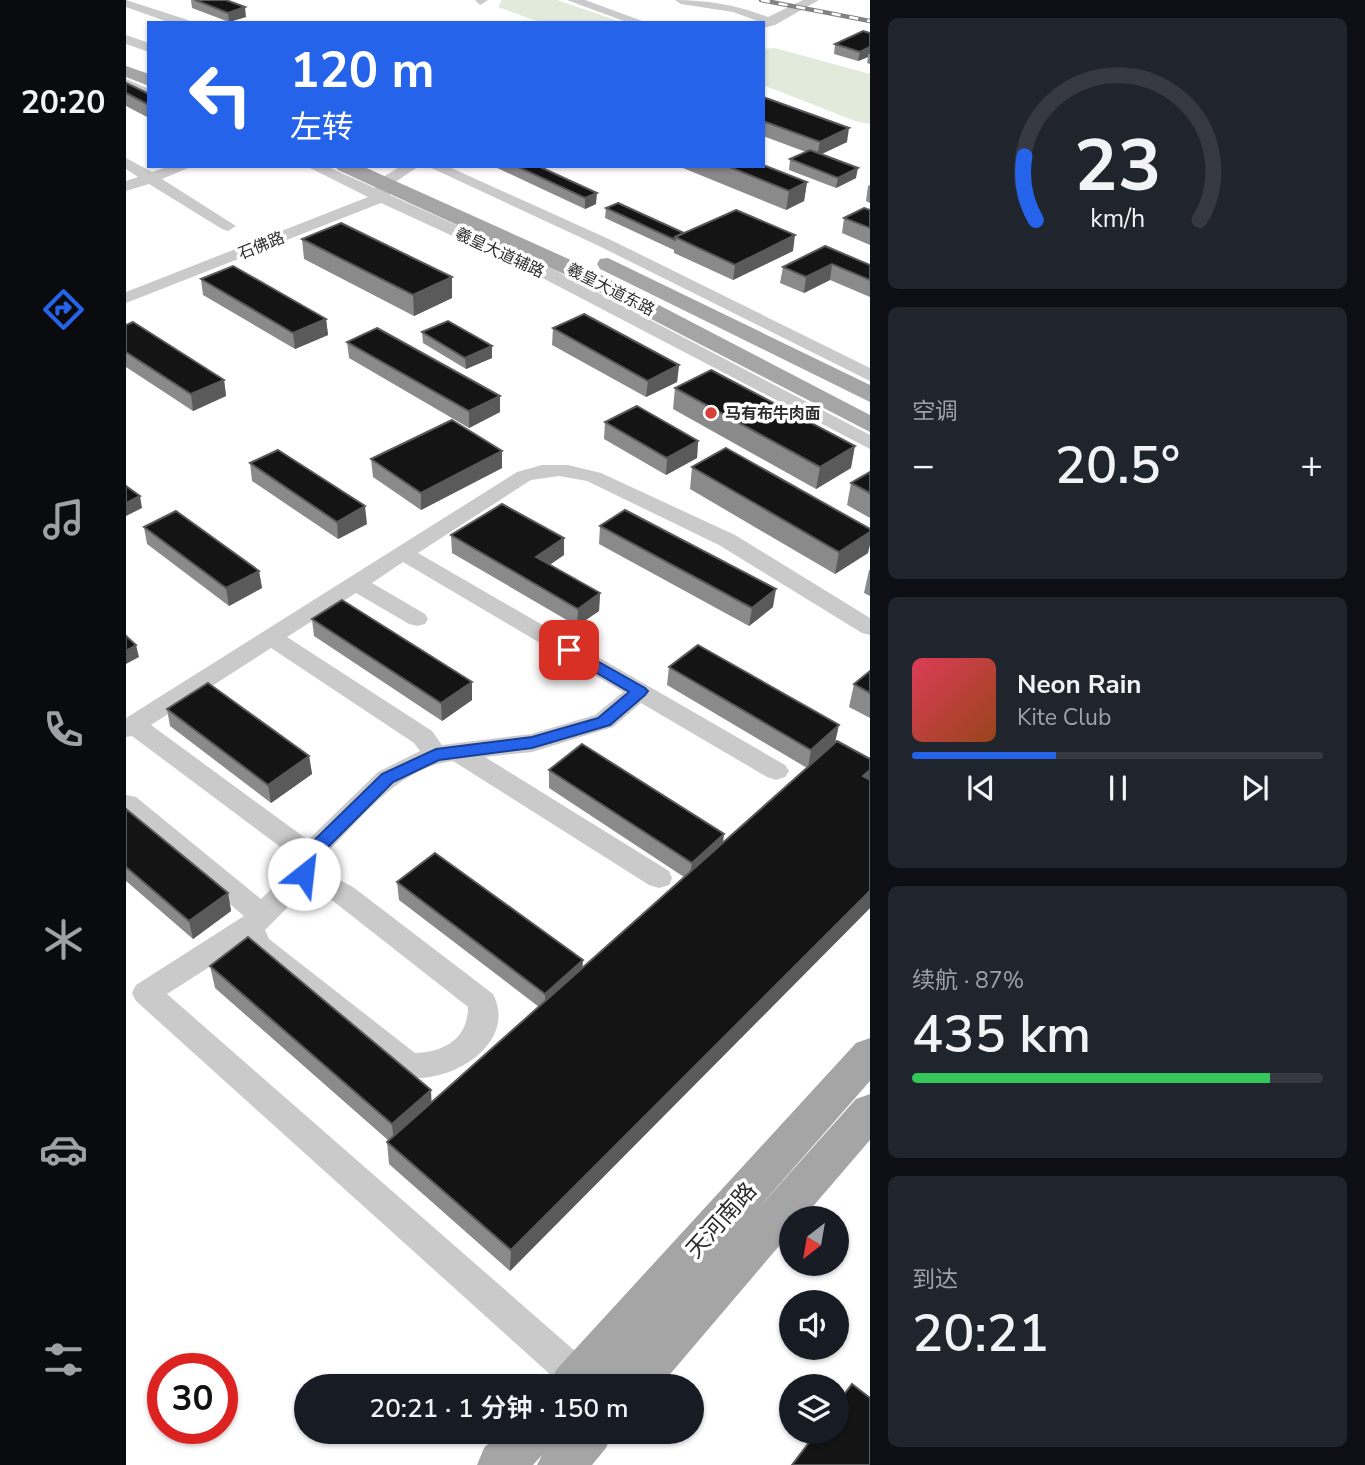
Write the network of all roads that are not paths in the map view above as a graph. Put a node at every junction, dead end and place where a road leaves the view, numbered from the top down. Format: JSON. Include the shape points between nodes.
{"nodes":[{"id":1,"x":159,"y":0,"type":"edge"},
{"id":2,"x":573,"y":0,"type":"edge"},
{"id":3,"x":681,"y":0,"type":"edge"},
{"id":4,"x":813,"y":0,"type":"edge"},
{"id":5,"x":126,"y":3,"type":"edge"},
{"id":6,"x":181,"y":21,"type":"edge"},
{"id":7,"x":636,"y":21,"type":"edge"},
{"id":8,"x":763,"y":21,"type":"edge"},
{"id":9,"x":767,"y":23,"type":"edge"},
{"id":10,"x":126,"y":38,"type":"edge"},
{"id":11,"x":147,"y":47,"type":"edge"},
{"id":12,"x":126,"y":52,"type":"edge"},
{"id":13,"x":147,"y":61,"type":"edge"},
{"id":14,"x":126,"y":71,"type":"edge"},
{"id":15,"x":147,"y":79,"type":"edge"},
{"id":16,"x":126,"y":83,"type":"edge"},
{"id":17,"x":147,"y":92,"type":"edge"},
{"id":18,"x":126,"y":163,"type":"edge"},
{"id":19,"x":180,"y":168,"type":"edge"},
{"id":20,"x":328,"y":168,"type":"edge"},
{"id":21,"x":354,"y":168,"type":"edge"},
{"id":22,"x":438,"y":168,"type":"edge"},
{"id":23,"x":394,"y":177,"type":"edge"},
{"id":24,"x":152,"y":178,"type":"junction"},
{"id":25,"x":126,"y":186,"type":"edge"},
{"id":26,"x":228,"y":226,"type":"dead end"},
{"id":27,"x":126,"y":298,"type":"edge"},
{"id":28,"x":870,"y":375,"type":"edge"},
{"id":29,"x":870,"y":395,"type":"edge"},
{"id":30,"x":870,"y":425,"type":"edge"},
{"id":31,"x":870,"y":443,"type":"edge"},
{"id":32,"x":403,"y":553,"type":"junction"},
{"id":33,"x":356,"y":583,"type":"junction"},
{"id":34,"x":417,"y":619,"type":"dead end"},
{"id":35,"x":870,"y":628,"type":"edge"},
{"id":36,"x":271,"y":637,"type":"junction"},
{"id":37,"x":640,"y":691,"type":"junction"},
{"id":38,"x":129,"y":727,"type":"edge"},
{"id":39,"x":447,"y":753,"type":"junction"},
{"id":40,"x":776,"y":771,"type":"dead end"},
{"id":41,"x":127,"y":804,"type":"edge"},
{"id":42,"x":306,"y":864,"type":"junction"},
{"id":43,"x":659,"y":878,"type":"dead end"},
{"id":44,"x":256,"y":921,"type":"junction"},
{"id":45,"x":870,"y":1054,"type":"edge"},
{"id":46,"x":870,"y":1111,"type":"edge"},
{"id":47,"x":566,"y":1374,"type":"edge"},
{"id":48,"x":582,"y":1374,"type":"edge"},
{"id":49,"x":640,"y":1374,"type":"edge"},
{"id":50,"x":520,"y":1444,"type":"edge"},
{"id":51,"x":579,"y":1444,"type":"edge"},
{"id":52,"x":501,"y":1465,"type":"edge"},
{"id":53,"x":561,"y":1465,"type":"edge"}],
"edges":[{"from":1,"to":6,"type":"street"},
{"from":2,"to":7,"type":"street"},
{"from":3,"to":8,"type":"street","via":[[736,9]]},
{"from":4,"to":9,"type":"street"},
{"from":5,"to":6,"type":"street"},
{"from":10,"to":11,"type":"street"},
{"from":12,"to":13,"type":"main road"},
{"from":14,"to":15,"type":"main road"},
{"from":16,"to":17,"type":"street"},
{"from":18,"to":24,"type":"street"},
{"from":19,"to":24,"type":"street"},
{"from":20,"to":23,"type":"street","name":"羲皇大道辅路"},
{"from":21,"to":23,"type":"main road","name":"羲皇大道东路"},
{"from":22,"to":28,"type":"street","via":[[605,243]]},
{"from":23,"to":27,"type":"street","name":"石佛路"},
{"from":23,"to":29,"type":"main road","name":"羲皇大道东路","via":[[597,258]]},
{"from":23,"to":30,"type":"main road","name":"羲皇大道东路"},
{"from":23,"to":31,"type":"street","name":"羲皇大道辅路","via":[[539,269]]},
{"from":24,"to":25,"type":"street"},
{"from":24,"to":26,"type":"street"},
{"from":32,"to":33,"type":"street"},
{"from":32,"to":35,"type":"street","via":[[524,476],[575,471],[727,540]]},
{"from":32,"to":37,"type":"street"},
{"from":33,"to":34,"type":"street"},
{"from":33,"to":36,"type":"street"},
{"from":36,"to":38,"type":"street"},
{"from":36,"to":39,"type":"street"},
{"from":37,"to":39,"type":"street","via":[[604,722],[532,743]]},
{"from":37,"to":40,"type":"street"},
{"from":38,"to":42,"type":"street"},
{"from":39,"to":42,"type":"street","via":[[387,778]]},
{"from":39,"to":43,"type":"street"},
{"from":41,"to":44,"type":"street"},
{"from":42,"to":44,"type":"street"},
{"from":42,"to":44,"type":"street","via":[[483,1002],[481,1028],[465,1051],[439,1064],[409,1066],[258,946]]},
{"from":44,"to":47,"type":"street","via":[[146,993]]},
{"from":45,"to":48,"type":"main road","name":"天河南路"},
{"from":46,"to":49,"type":"main road","name":"天河南路"},
{"from":50,"to":52,"type":"main road"},
{"from":51,"to":53,"type":"main road"}]}
